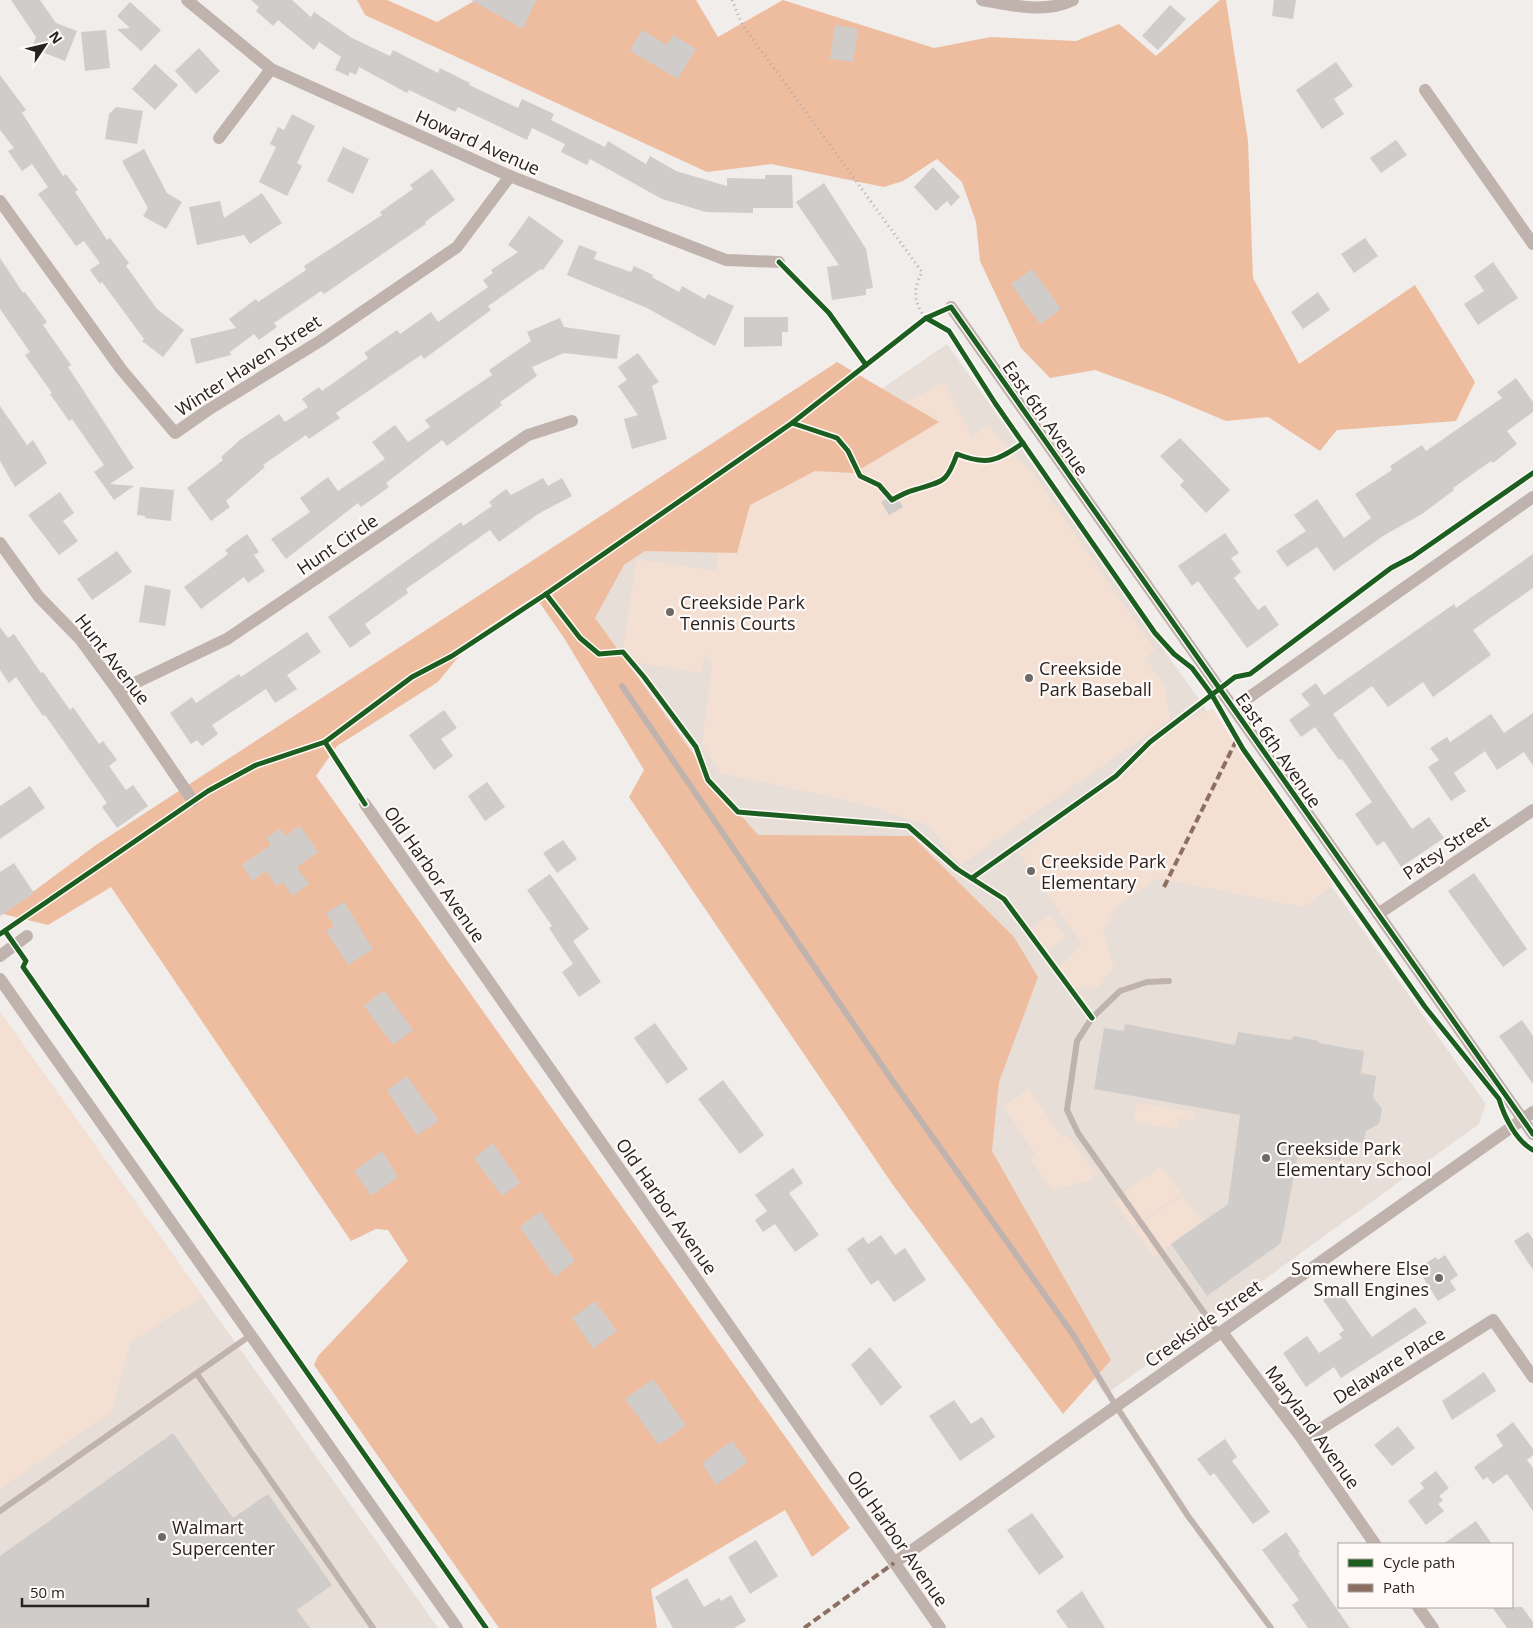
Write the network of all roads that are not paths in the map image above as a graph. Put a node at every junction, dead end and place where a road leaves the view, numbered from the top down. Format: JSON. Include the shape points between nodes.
{"nodes":[{"id":1,"x":187,"y":0,"type":"edge"},
{"id":2,"x":982,"y":0,"type":"edge"},
{"id":3,"x":1074,"y":0,"type":"edge"},
{"id":4,"x":271,"y":69,"type":"junction"},
{"id":5,"x":1425,"y":90,"type":"dead end"},
{"id":6,"x":220,"y":138,"type":"dead end"},
{"id":7,"x":510,"y":176,"type":"junction"},
{"id":8,"x":0,"y":201,"type":"edge"},
{"id":9,"x":1533,"y":244,"type":"edge"},
{"id":10,"x":779,"y":262,"type":"dead end"},
{"id":11,"x":951,"y":307,"type":"road end"},
{"id":12,"x":572,"y":421,"type":"dead end"},
{"id":13,"x":1533,"y":497,"type":"edge"},
{"id":14,"x":0,"y":543,"type":"edge"},
{"id":15,"x":622,"y":686,"type":"dead end"},
{"id":16,"x":118,"y":691,"type":"junction"},
{"id":17,"x":1234,"y":708,"type":"junction"},
{"id":18,"x":193,"y":801,"type":"dead end"},
{"id":19,"x":365,"y":804,"type":"dead end"},
{"id":20,"x":1533,"y":810,"type":"edge"},
{"id":21,"x":1378,"y":914,"type":"junction"},
{"id":22,"x":26,"y":936,"type":"dead end"},
{"id":23,"x":0,"y":956,"type":"edge"},
{"id":24,"x":0,"y":979,"type":"edge"},
{"id":25,"x":1169,"y":981,"type":"dead end"},
{"id":26,"x":1528,"y":1116,"type":"edge"},
{"id":27,"x":1533,"y":1134,"type":"edge"},
{"id":28,"x":1220,"y":1333,"type":"junction"},
{"id":29,"x":251,"y":1335,"type":"junction"},
{"id":30,"x":197,"y":1374,"type":"junction"},
{"id":31,"x":1533,"y":1377,"type":"edge"},
{"id":32,"x":1116,"y":1406,"type":"junction"},
{"id":33,"x":1303,"y":1440,"type":"junction"},
{"id":34,"x":0,"y":1511,"type":"edge"},
{"id":35,"x":1374,"y":1543,"type":"edge"},
{"id":36,"x":894,"y":1563,"type":"junction"},
{"id":37,"x":1419,"y":1608,"type":"edge"},
{"id":38,"x":373,"y":1628,"type":"edge"},
{"id":39,"x":456,"y":1628,"type":"edge"},
{"id":40,"x":940,"y":1628,"type":"edge"},
{"id":41,"x":1271,"y":1628,"type":"edge"},
{"id":42,"x":1433,"y":1628,"type":"edge"}],
"edges":[{"from":1,"to":4,"type":"street","name":"Howard Avenue"},
{"from":2,"to":3,"type":"street","via":[[1035,9]]},
{"from":4,"to":6,"type":"street"},
{"from":4,"to":7,"type":"street","name":"Howard Avenue"},
{"from":5,"to":9,"type":"street"},
{"from":7,"to":8,"type":"street","name":"Winter Haven Street","via":[[457,247],[320,341],[175,433],[121,369]]},
{"from":7,"to":10,"type":"street","name":"Howard Avenue","via":[[726,260]]},
{"from":11,"to":17,"type":"street","name":"East 6th Avenue"},
{"from":12,"to":16,"type":"street","name":"Hunt Circle","via":[[528,435],[227,639]]},
{"from":13,"to":17,"type":"street"},
{"from":14,"to":16,"type":"street","name":"Hunt Avenue","via":[[40,597],[80,639]]},
{"from":15,"to":32,"type":"lane","via":[[894,1083],[1074,1336]]},
{"from":16,"to":18,"type":"street","name":"Hunt Avenue"},
{"from":17,"to":21,"type":"street","name":"East 6th Avenue"},
{"from":19,"to":36,"type":"street","name":"Old Harbor Avenue"},
{"from":20,"to":21,"type":"street","name":"Patsy Street"},
{"from":21,"to":26,"type":"street","name":"East 6th Avenue"},
{"from":22,"to":23,"type":"street"},
{"from":24,"to":29,"type":"street"},
{"from":25,"to":28,"type":"lane","via":[[1147,982],[1120,991],[1092,1018],[1077,1041],[1067,1110],[1078,1133]]},
{"from":26,"to":27,"type":"street","name":"East 6th Avenue"},
{"from":26,"to":28,"type":"street","name":"Creekside Street"},
{"from":28,"to":32,"type":"street","name":"Creekside Street"},
{"from":28,"to":33,"type":"street","name":"Maryland Avenue"},
{"from":29,"to":30,"type":"lane"},
{"from":29,"to":39,"type":"street"},
{"from":30,"to":34,"type":"lane"},
{"from":30,"to":38,"type":"lane"},
{"from":31,"to":33,"type":"street","name":"Delaware Place","via":[[1493,1320]]},
{"from":32,"to":36,"type":"street","name":"Creekside Street"},
{"from":32,"to":41,"type":"lane","via":[[1188,1516]]},
{"from":33,"to":35,"type":"street","name":"Maryland Avenue"},
{"from":36,"to":40,"type":"street","name":"Old Harbor Avenue"},
{"from":37,"to":42,"type":"street"}]}
